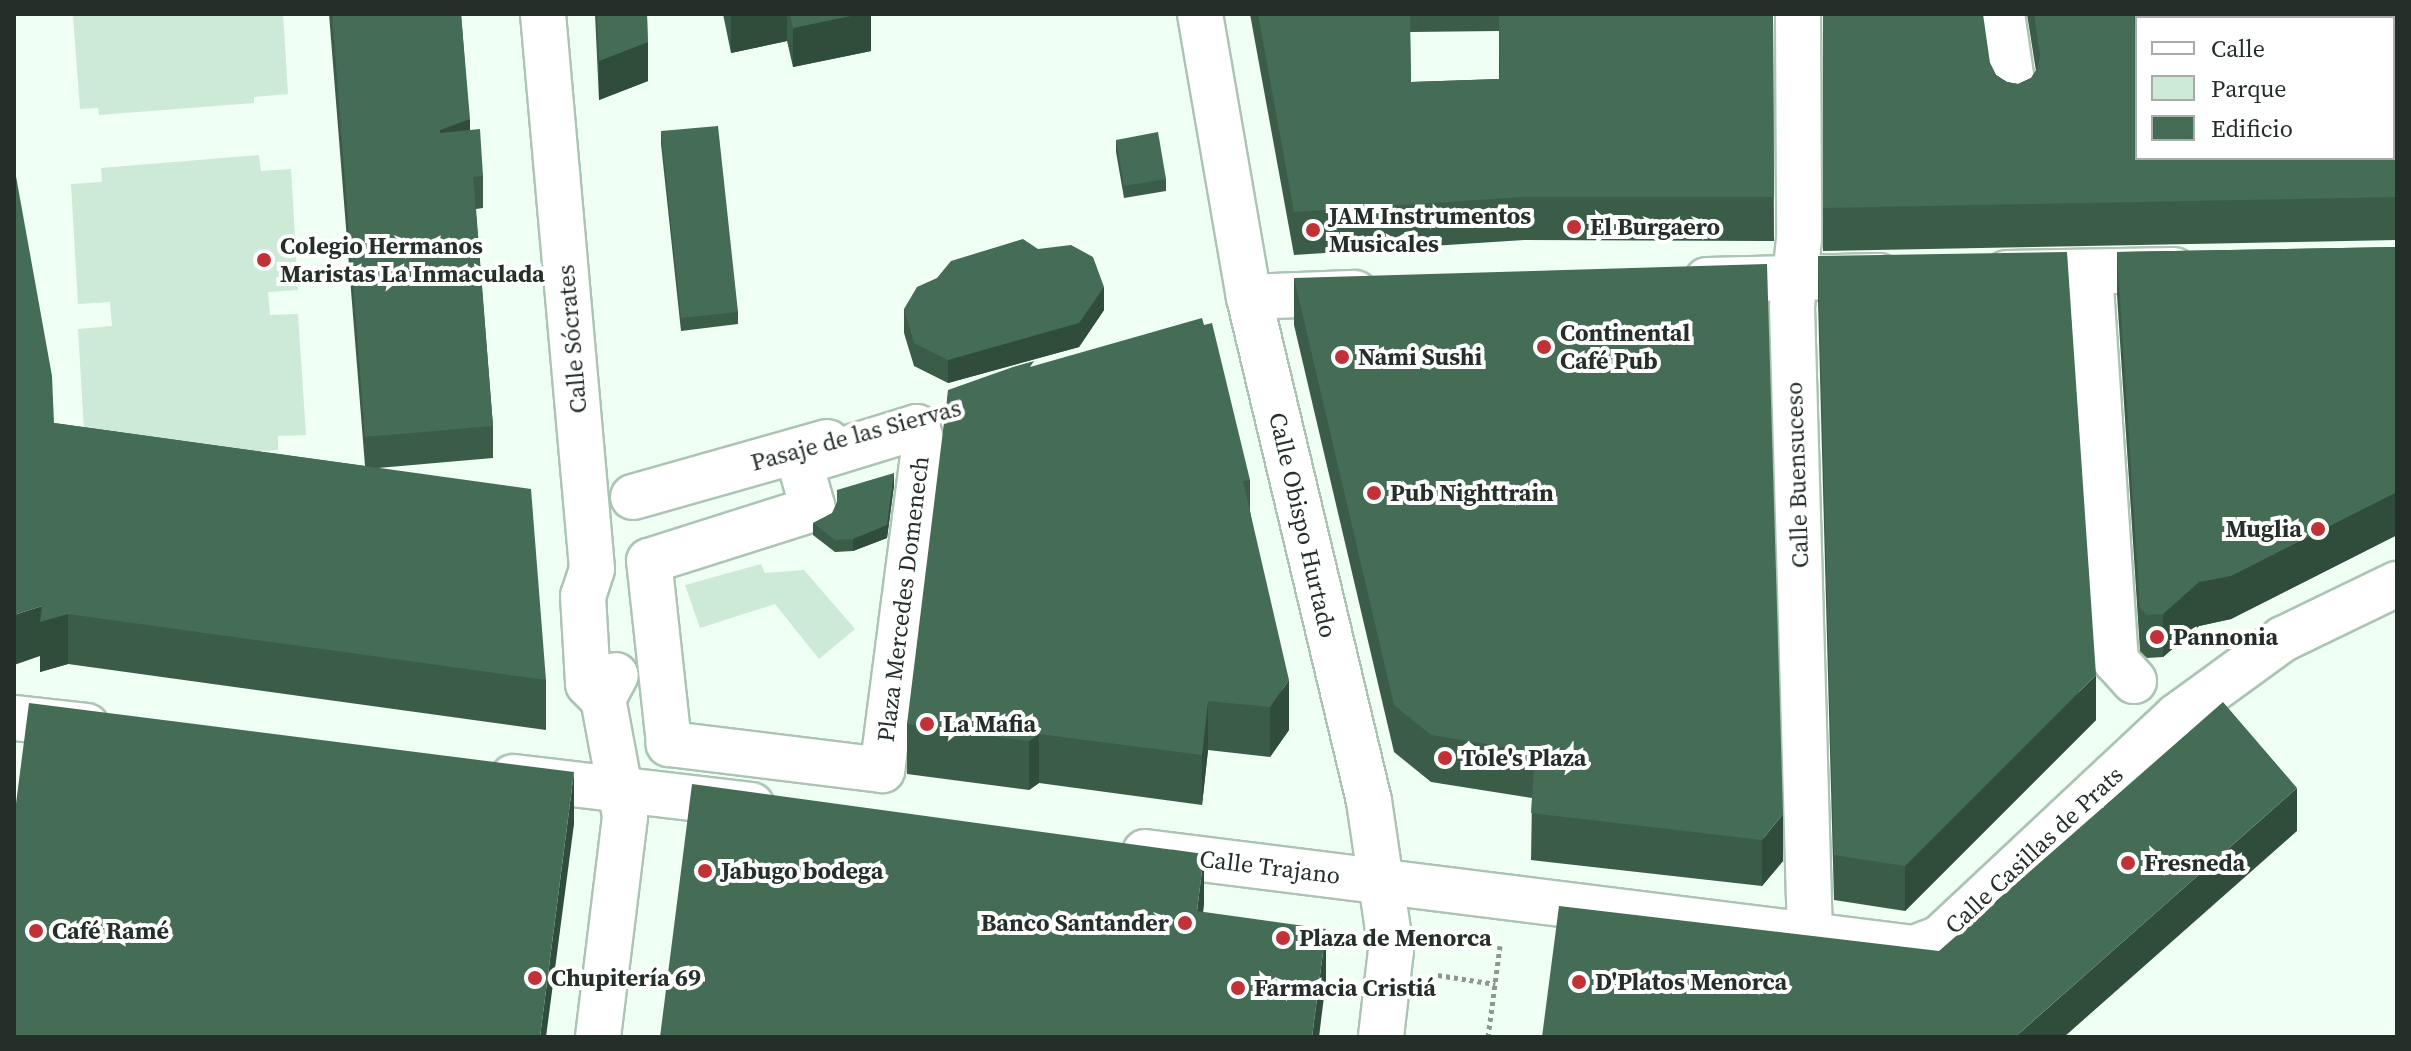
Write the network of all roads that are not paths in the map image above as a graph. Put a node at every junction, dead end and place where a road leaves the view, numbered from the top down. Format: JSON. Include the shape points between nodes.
{"nodes":[{"id":1,"x":543,"y":14,"type":"edge"},
{"id":2,"x":1200,"y":14,"type":"edge"},
{"id":3,"x":1798,"y":14,"type":"edge"},
{"id":4,"x":2002,"y":14,"type":"edge"},
{"id":5,"x":2015,"y":102,"type":"edge"},
{"id":6,"x":2213,"y":269,"type":"edge"},
{"id":7,"x":2090,"y":272,"type":"junction"},
{"id":8,"x":1967,"y":274,"type":"edge"},
{"id":9,"x":1921,"y":275,"type":"edge"},
{"id":10,"x":1796,"y":277,"type":"junction"},
{"id":11,"x":1660,"y":282,"type":"edge"},
{"id":12,"x":1391,"y":292,"type":"edge"},
{"id":13,"x":1249,"y":297,"type":"junction"},
{"id":14,"x":959,"y":406,"type":"edge"},
{"id":15,"x":913,"y":424,"type":"junction"},
{"id":16,"x":633,"y":497,"type":"dead end"},
{"id":17,"x":2397,"y":584,"type":"edge"},
{"id":18,"x":2134,"y":681,"type":"dead end"},
{"id":19,"x":14,"y":718,"type":"edge"},
{"id":20,"x":122,"y":731,"type":"edge"},
{"id":21,"x":479,"y":773,"type":"edge"},
{"id":22,"x":618,"y":789,"type":"junction"},
{"id":23,"x":798,"y":811,"type":"edge"},
{"id":24,"x":1112,"y":848,"type":"edge"},
{"id":25,"x":1383,"y":881,"type":"junction"},
{"id":26,"x":1810,"y":936,"type":"junction"},
{"id":27,"x":598,"y":1037,"type":"edge"},
{"id":28,"x":1381,"y":1037,"type":"edge"}],
"edges":[{"from":1,"to":22,"type":"street","name":"Calle Sócrates","via":[[592,569],[610,591],[616,677],[603,699]]},
{"from":2,"to":13,"type":"street","name":"Calle Obispo Hurtado"},
{"from":3,"to":10,"type":"street","name":"Calle Buensuceso"},
{"from":4,"to":5,"type":"street"},
{"from":6,"to":7,"type":"street"},
{"from":7,"to":8,"type":"street"},
{"from":7,"to":18,"type":"street","via":[[2116,661]]},
{"from":9,"to":10,"type":"street"},
{"from":10,"to":11,"type":"street"},
{"from":10,"to":26,"type":"street","name":"Calle Buensuceso","via":[[1792,307]]},
{"from":12,"to":13,"type":"street"},
{"from":13,"to":25,"type":"street","name":"Calle Obispo Hurtado","via":[[1369,801]]},
{"from":14,"to":15,"type":"street","name":"Pasaje de las Siervas"},
{"from":15,"to":15,"type":"street","name":"Plaza Mercedes Domenech","via":[[875,776],[669,744],[649,561],[813,509],[800,463]]},
{"from":15,"to":16,"type":"street","name":"Pasaje de las Siervas"},
{"from":17,"to":26,"type":"street","name":"Calle Casillas de Prats","via":[[2283,639],[2177,716],[1940,938],[1914,948]]},
{"from":19,"to":20,"type":"street"},
{"from":21,"to":22,"type":"street"},
{"from":22,"to":23,"type":"street"},
{"from":22,"to":27,"type":"street","name":"Calle Sócrates","via":[[625,816]]},
{"from":24,"to":25,"type":"street","name":"Calle Trajano"},
{"from":25,"to":26,"type":"street","name":"Calle Casillas de Prats"},
{"from":25,"to":28,"type":"street","name":"Calle Obispo Hurtado","via":[[1391,950]]}]}
